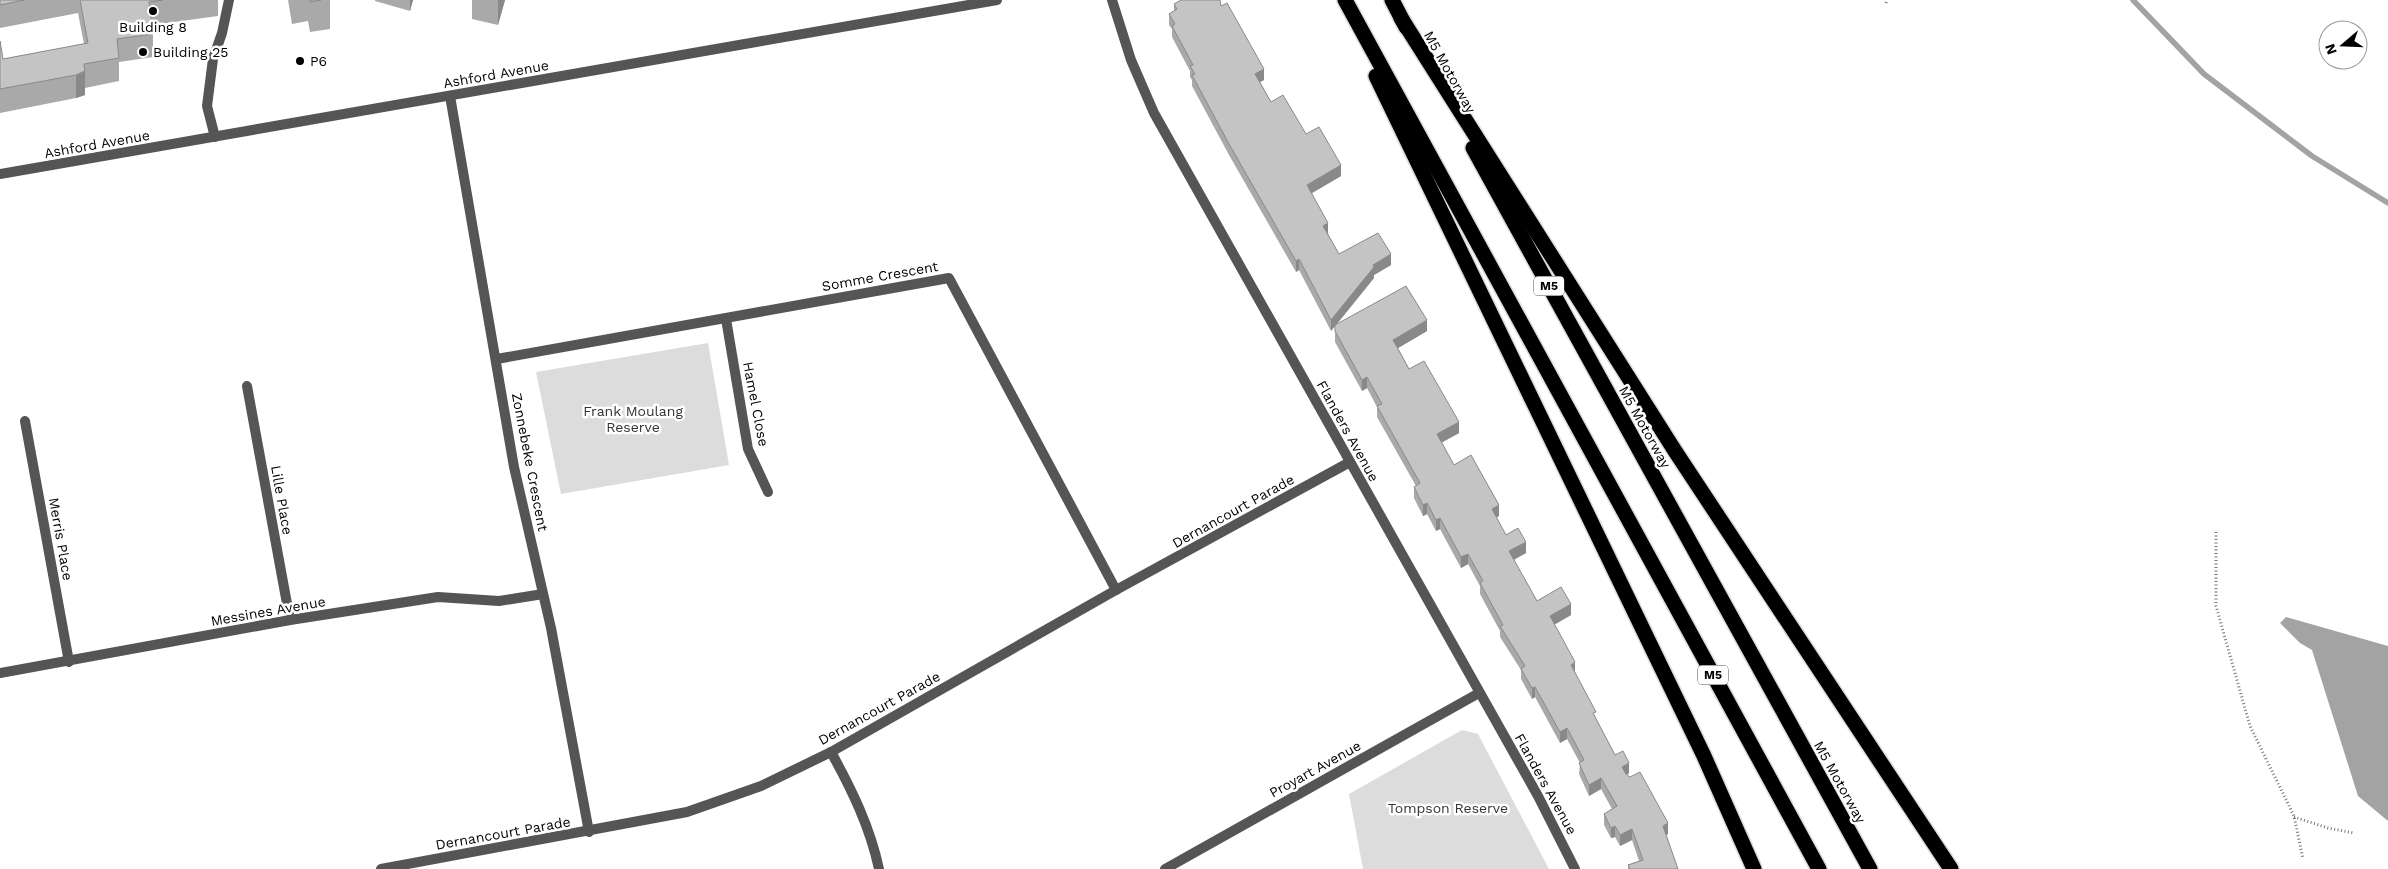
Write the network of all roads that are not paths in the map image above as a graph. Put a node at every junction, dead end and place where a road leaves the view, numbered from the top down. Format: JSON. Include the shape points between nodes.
{"nodes":[{"id":1,"x":229,"y":0,"type":"edge"},
{"id":2,"x":997,"y":0,"type":"edge"},
{"id":3,"x":1112,"y":0,"type":"edge"},
{"id":4,"x":1339,"y":0,"type":"edge"},
{"id":5,"x":1345,"y":0,"type":"edge"},
{"id":6,"x":1392,"y":0,"type":"edge"},
{"id":7,"x":1401,"y":18,"type":"junction"},
{"id":8,"x":450,"y":96,"type":"junction"},
{"id":9,"x":215,"y":137,"type":"junction"},
{"id":10,"x":0,"y":174,"type":"edge"},
{"id":11,"x":726,"y":319,"type":"junction"},
{"id":12,"x":497,"y":359,"type":"junction"},
{"id":13,"x":246,"y":386,"type":"dead end"},
{"id":14,"x":25,"y":421,"type":"dead end"},
{"id":15,"x":1350,"y":462,"type":"junction"},
{"id":16,"x":768,"y":492,"type":"dead end"},
{"id":17,"x":1116,"y":590,"type":"junction"},
{"id":18,"x":543,"y":594,"type":"junction"},
{"id":19,"x":290,"y":620,"type":"junction"},
{"id":20,"x":69,"y":662,"type":"junction"},
{"id":21,"x":0,"y":673,"type":"edge"},
{"id":22,"x":1479,"y":693,"type":"junction"},
{"id":23,"x":831,"y":752,"type":"junction"},
{"id":24,"x":589,"y":832,"type":"junction"},
{"id":25,"x":381,"y":869,"type":"edge"},
{"id":26,"x":879,"y":869,"type":"edge"},
{"id":27,"x":1165,"y":869,"type":"edge"},
{"id":28,"x":1575,"y":869,"type":"edge"},
{"id":29,"x":1754,"y":869,"type":"edge"},
{"id":30,"x":1819,"y":869,"type":"edge"},
{"id":31,"x":1870,"y":869,"type":"edge"},
{"id":32,"x":1951,"y":869,"type":"edge"}],
"edges":[{"from":1,"to":9,"type":"street","via":[[213,59],[207,106]]},
{"from":2,"to":8,"type":"street","name":"Ashford Avenue"},
{"from":3,"to":15,"type":"street","name":"Flanders Avenue","via":[[1131,60],[1154,113]]},
{"from":4,"to":29,"type":"highway","via":[[1704,756]]},
{"from":5,"to":30,"type":"highway","number":"M5"},
{"from":6,"to":7,"type":"highway","name":"M5 Motorway","number":"M5"},
{"from":7,"to":31,"type":"highway","name":"M5 Motorway","number":"M5"},
{"from":7,"to":32,"type":"highway","via":[[1675,452]]},
{"from":8,"to":9,"type":"street","name":"Ashford Avenue"},
{"from":8,"to":12,"type":"street","name":"Zonnebeke Crescent"},
{"from":9,"to":10,"type":"street","name":"Ashford Avenue"},
{"from":11,"to":12,"type":"street","name":"Somme Crescent"},
{"from":11,"to":16,"type":"street","name":"Hamel Close","via":[[748,449]]},
{"from":11,"to":17,"type":"street","name":"Somme Crescent","via":[[949,278]]},
{"from":12,"to":18,"type":"street","name":"Zonnebeke Crescent","via":[[514,466]]},
{"from":13,"to":19,"type":"street","name":"Lille Place"},
{"from":14,"to":20,"type":"street","name":"Merris Place"},
{"from":15,"to":17,"type":"street","name":"Dernancourt Parade"},
{"from":15,"to":22,"type":"street","name":"Flanders Avenue"},
{"from":17,"to":23,"type":"street","name":"Dernancourt Parade"},
{"from":18,"to":19,"type":"street","name":"Messines Avenue","via":[[499,601],[438,597]]},
{"from":18,"to":24,"type":"street","name":"Zonnebeke Crescent"},
{"from":19,"to":20,"type":"street","name":"Messines Avenue"},
{"from":20,"to":21,"type":"street","name":"Messines Avenue"},
{"from":22,"to":27,"type":"street","name":"Proyart Avenue"},
{"from":22,"to":28,"type":"street","name":"Flanders Avenue"},
{"from":23,"to":24,"type":"street","name":"Dernancourt Parade","via":[[725,800],[687,812]]},
{"from":23,"to":26,"type":"street","via":[[854,793],[874,842]]},
{"from":24,"to":25,"type":"street","name":"Dernancourt Parade"}]}
